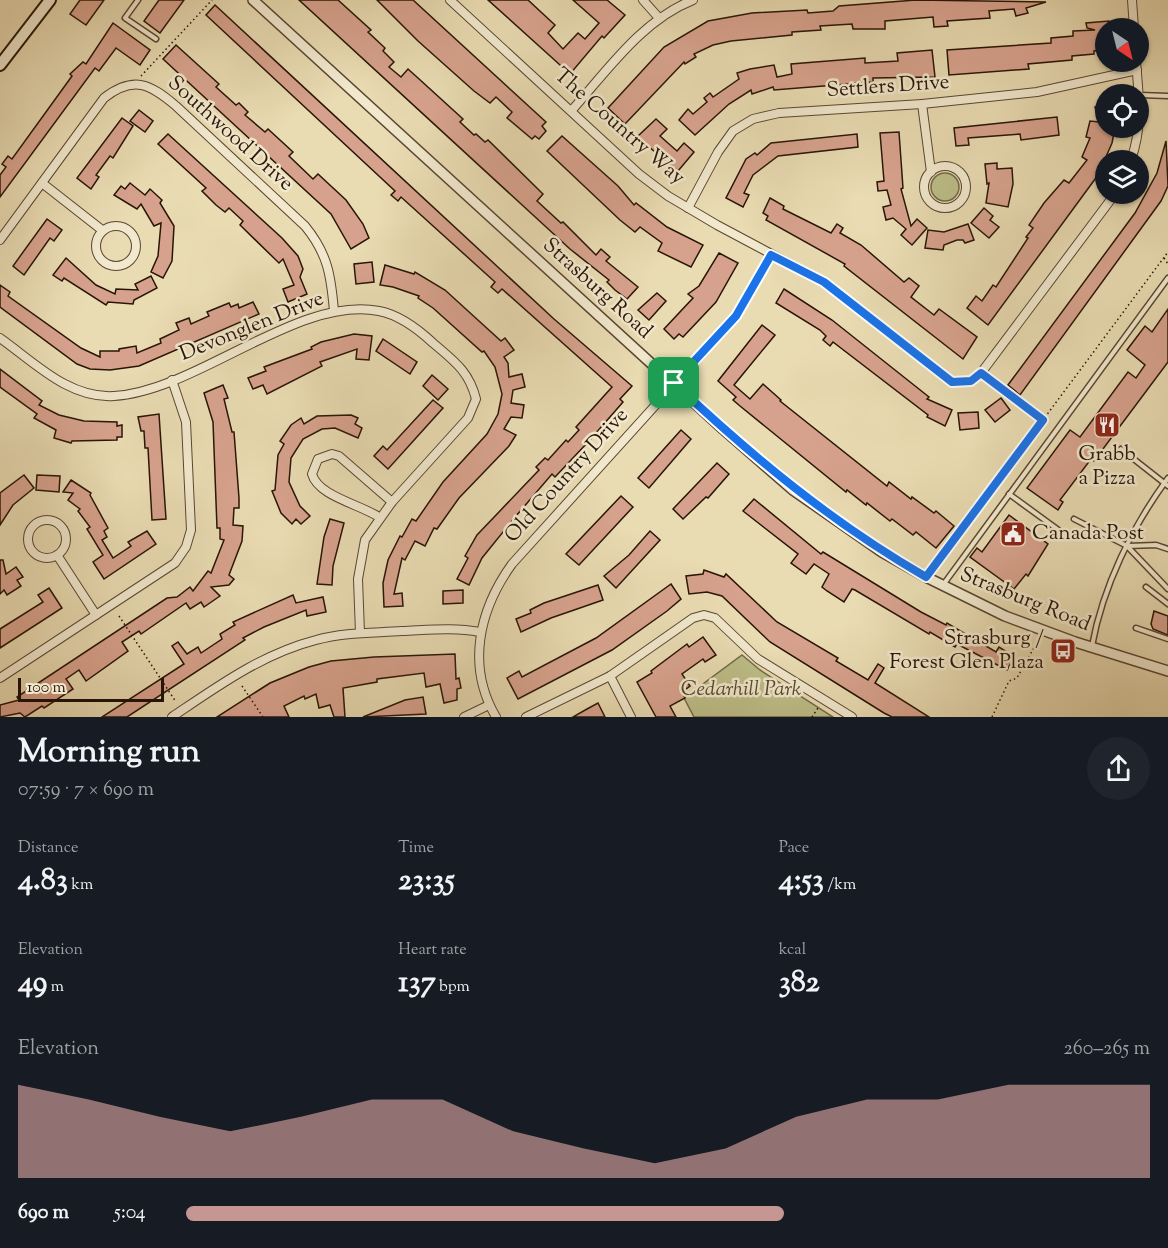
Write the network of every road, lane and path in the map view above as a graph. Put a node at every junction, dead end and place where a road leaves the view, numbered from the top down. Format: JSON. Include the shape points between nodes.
{"nodes":[{"id":1,"x":50,"y":0,"type":"edge"},
{"id":2,"x":138,"y":0,"type":"edge"},
{"id":3,"x":212,"y":0,"type":"edge"},
{"id":4,"x":253,"y":0,"type":"edge"},
{"id":5,"x":450,"y":0,"type":"edge"},
{"id":6,"x":643,"y":0,"type":"edge"},
{"id":7,"x":693,"y":0,"type":"edge"},
{"id":8,"x":1132,"y":0,"type":"edge"},
{"id":9,"x":659,"y":18,"type":"junction"},
{"id":10,"x":1133,"y":18,"type":"edge"},
{"id":11,"x":156,"y":39,"type":"dead end"},
{"id":12,"x":0,"y":66,"type":"edge"},
{"id":13,"x":1113,"y":72,"type":"edge"},
{"id":14,"x":134,"y":84,"type":"junction"},
{"id":15,"x":1149,"y":95,"type":"edge"},
{"id":16,"x":1168,"y":96,"type":"edge"},
{"id":17,"x":922,"y":104,"type":"junction"},
{"id":18,"x":572,"y":110,"type":"junction"},
{"id":19,"x":930,"y":172,"type":"junction"},
{"id":20,"x":42,"y":183,"type":"junction"},
{"id":21,"x":1108,"y":204,"type":"edge"},
{"id":22,"x":688,"y":208,"type":"junction"},
{"id":23,"x":102,"y":230,"type":"junction"},
{"id":24,"x":0,"y":240,"type":"edge"},
{"id":25,"x":1168,"y":252,"type":"edge"},
{"id":26,"x":771,"y":255,"type":"junction"},
{"id":27,"x":1163,"y":258,"type":"junction"},
{"id":28,"x":1168,"y":264,"type":"edge"},
{"id":29,"x":1168,"y":278,"type":"edge"},
{"id":30,"x":334,"y":311,"type":"junction"},
{"id":31,"x":1108,"y":333,"type":"junction"},
{"id":32,"x":0,"y":338,"type":"edge"},
{"id":33,"x":1120,"y":343,"type":"junction"},
{"id":34,"x":981,"y":373,"type":"junction"},
{"id":35,"x":172,"y":380,"type":"junction"},
{"id":36,"x":674,"y":383,"type":"junction"},
{"id":37,"x":1043,"y":420,"type":"junction"},
{"id":38,"x":1121,"y":449,"type":"dead end"},
{"id":39,"x":1168,"y":478,"type":"edge"},
{"id":40,"x":1166,"y":485,"type":"edge"},
{"id":41,"x":1009,"y":494,"type":"junction"},
{"id":42,"x":392,"y":502,"type":"junction"},
{"id":43,"x":379,"y":517,"type":"junction"},
{"id":44,"x":1074,"y":519,"type":"dead end"},
{"id":45,"x":1064,"y":534,"type":"dead end"},
{"id":46,"x":1127,"y":546,"type":"junction"},
{"id":47,"x":1168,"y":549,"type":"edge"},
{"id":48,"x":57,"y":555,"type":"junction"},
{"id":49,"x":926,"y":577,"type":"junction"},
{"id":50,"x":942,"y":585,"type":"junction"},
{"id":51,"x":1146,"y":587,"type":"dead end"},
{"id":52,"x":1168,"y":589,"type":"edge"},
{"id":53,"x":1168,"y":604,"type":"edge"},
{"id":54,"x":96,"y":615,"type":"junction"},
{"id":55,"x":119,"y":616,"type":"dead end"},
{"id":56,"x":1136,"y":628,"type":"dead end"},
{"id":57,"x":480,"y":632,"type":"junction"},
{"id":58,"x":360,"y":633,"type":"junction"},
{"id":59,"x":1168,"y":639,"type":"edge"},
{"id":60,"x":1035,"y":646,"type":"dead end"},
{"id":61,"x":1092,"y":647,"type":"junction"},
{"id":62,"x":1168,"y":671,"type":"edge"},
{"id":63,"x":610,"y":676,"type":"junction"},
{"id":64,"x":0,"y":678,"type":"edge"},
{"id":65,"x":242,"y":686,"type":"dead end"},
{"id":66,"x":824,"y":700,"type":"junction"},
{"id":67,"x":489,"y":705,"type":"junction"},
{"id":68,"x":182,"y":710,"type":"junction"},
{"id":69,"x":172,"y":717,"type":"edge"},
{"id":70,"x":263,"y":717,"type":"edge"},
{"id":71,"x":464,"y":717,"type":"edge"},
{"id":72,"x":496,"y":717,"type":"edge"},
{"id":73,"x":526,"y":717,"type":"edge"},
{"id":74,"x":631,"y":717,"type":"edge"},
{"id":75,"x":812,"y":717,"type":"edge"},
{"id":76,"x":852,"y":717,"type":"edge"},
{"id":77,"x":992,"y":717,"type":"edge"}],
"edges":[{"from":1,"to":12,"type":"main road"},
{"from":2,"to":11,"type":"lane","via":[[125,18]]},
{"from":3,"to":14,"type":"path"},
{"from":4,"to":36,"type":"street","name":"Strasburg Road"},
{"from":5,"to":18,"type":"street","name":"The Country Way"},
{"from":6,"to":9,"type":"street"},
{"from":7,"to":9,"type":"street"},
{"from":8,"to":10,"type":"street"},
{"from":9,"to":18,"type":"street"},
{"from":13,"to":17,"type":"street","name":"Settlers Drive","via":[[1037,92]]},
{"from":14,"to":20,"type":"street","name":"Southwood Drive","via":[[122,86],[104,98]]},
{"from":14,"to":30,"type":"street","name":"Southwood Drive","via":[[146,85],[164,96],[305,226],[320,244],[329,267]]},
{"from":15,"to":16,"type":"lane"},
{"from":17,"to":19,"type":"street"},
{"from":17,"to":22,"type":"street","name":"Settlers Drive","via":[[779,113],[753,119],[733,131]]},
{"from":18,"to":22,"type":"street","name":"The Country Way","via":[[639,174]]},
{"from":19,"to":19,"type":"street","via":[[924,188],[932,204],[947,208],[961,201],[966,187],[960,172],[945,166]]},
{"from":20,"to":23,"type":"street"},
{"from":20,"to":24,"type":"street","name":"Southwood Drive"},
{"from":21,"to":34,"type":"street"},
{"from":22,"to":26,"type":"street","name":"The Country Way"},
{"from":23,"to":23,"type":"street","via":[[95,244],[98,257],[116,266],[129,262],[136,250],[131,232],[119,225]]},
{"from":25,"to":27,"type":"path"},
{"from":26,"to":34,"type":"street","name":"The Country Way","via":[[824,282],[952,382],[971,381]]},
{"from":26,"to":36,"type":"street","name":"Old Country Drive","via":[[736,316]]},
{"from":27,"to":28,"type":"path"},
{"from":27,"to":31,"type":"path"},
{"from":29,"to":33,"type":"lane"},
{"from":30,"to":35,"type":"street","name":"Devonglen Drive"},
{"from":30,"to":42,"type":"street","name":"Devonglen Drive","via":[[380,311],[402,319],[467,373],[473,385],[476,399],[468,418]]},
{"from":31,"to":33,"type":"path"},
{"from":31,"to":37,"type":"path"},
{"from":32,"to":35,"type":"street","name":"Devonglen Drive","via":[[67,387],[87,393],[113,396]]},
{"from":33,"to":41,"type":"lane"},
{"from":34,"to":37,"type":"path"},
{"from":35,"to":54,"type":"street","via":[[186,422],[191,530],[186,547],[175,563]]},
{"from":36,"to":49,"type":"street","name":"Strasburg Road","via":[[794,489],[882,552]]},
{"from":36,"to":57,"type":"street","name":"Old Country Drive","via":[[512,564],[497,584]]},
{"from":37,"to":49,"type":"path"},
{"from":38,"to":40,"type":"lane"},
{"from":39,"to":40,"type":"lane"},
{"from":40,"to":46,"type":"lane"},
{"from":41,"to":45,"type":"lane"},
{"from":41,"to":50,"type":"lane"},
{"from":42,"to":43,"type":"street","name":"Devonglen Drive"},
{"from":42,"to":43,"type":"street","via":[[339,456],[318,459],[312,474],[315,483]]},
{"from":43,"to":58,"type":"street","name":"Devonglen Drive","via":[[365,540],[358,579]]},
{"from":44,"to":46,"type":"lane"},
{"from":46,"to":47,"type":"lane","via":[[1156,545]]},
{"from":46,"to":52,"type":"lane"},
{"from":46,"to":61,"type":"lane","via":[[1105,597]]},
{"from":48,"to":48,"type":"street","via":[[42,558],[30,549],[27,534],[36,522],[51,519],[63,528],[66,542]]},
{"from":48,"to":54,"type":"street"},
{"from":49,"to":50,"type":"street","name":"Strasburg Road"},
{"from":50,"to":61,"type":"street","name":"Strasburg Road","via":[[1005,616]]},
{"from":51,"to":53,"type":"lane"},
{"from":54,"to":64,"type":"street"},
{"from":55,"to":68,"type":"path"},
{"from":56,"to":59,"type":"lane"},
{"from":57,"to":58,"type":"street","via":[[463,629]]},
{"from":57,"to":67,"type":"street","name":"Old Country Drive","via":[[479,663]]},
{"from":58,"to":68,"type":"street","via":[[318,639],[279,652],[242,670]]},
{"from":60,"to":77,"type":"path","via":[[1017,678],[1009,681]]},
{"from":61,"to":62,"type":"street","name":"Strasburg Road"},
{"from":63,"to":66,"type":"street","via":[[693,618],[704,615],[714,618],[759,659]]},
{"from":63,"to":73,"type":"street"},
{"from":63,"to":74,"type":"street"},
{"from":65,"to":70,"type":"path"},
{"from":66,"to":75,"type":"path"},
{"from":66,"to":76,"type":"street"},
{"from":67,"to":71,"type":"street"},
{"from":67,"to":72,"type":"street","name":"Old Country Drive"},
{"from":68,"to":69,"type":"street"}]}
